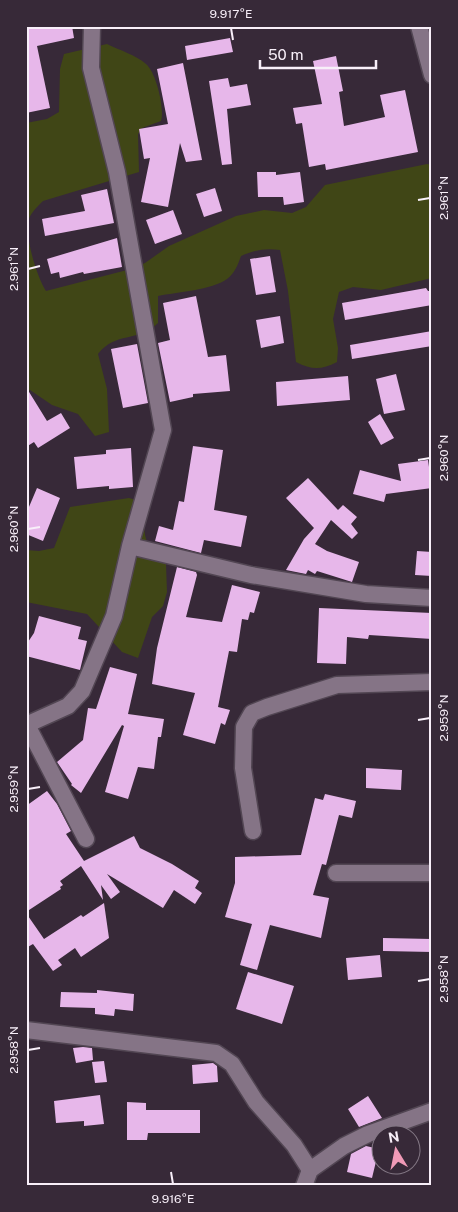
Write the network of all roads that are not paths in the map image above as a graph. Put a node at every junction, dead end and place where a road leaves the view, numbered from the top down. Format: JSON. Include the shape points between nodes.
{"nodes":[{"id":1,"x":92,"y":26,"type":"edge"},
{"id":2,"x":419,"y":26,"type":"edge"},
{"id":3,"x":430,"y":59,"type":"edge"},
{"id":4,"x":432,"y":76,"type":"edge"},
{"id":5,"x":130,"y":546,"type":"junction"},
{"id":6,"x":432,"y":598,"type":"edge"},
{"id":7,"x":432,"y":682,"type":"edge"},
{"id":8,"x":27,"y":720,"type":"edge"},
{"id":9,"x":253,"y":831,"type":"dead end"},
{"id":10,"x":86,"y":839,"type":"dead end"},
{"id":11,"x":336,"y":873,"type":"dead end"},
{"id":12,"x":432,"y":873,"type":"edge"},
{"id":13,"x":26,"y":1030,"type":"edge"},
{"id":14,"x":432,"y":1111,"type":"edge"},
{"id":15,"x":310,"y":1170,"type":"junction"},
{"id":16,"x":304,"y":1186,"type":"edge"}],
"edges":[{"from":1,"to":5,"type":"street","via":[[91,68],[117,172],[163,430]]},
{"from":2,"to":3,"type":"street"},
{"from":3,"to":4,"type":"street"},
{"from":5,"to":6,"type":"street","via":[[251,575],[366,594]]},
{"from":5,"to":8,"type":"street","via":[[114,616],[82,692],[68,706],[44,718]]},
{"from":7,"to":9,"type":"street","via":[[337,685],[252,713],[244,727],[243,768]]},
{"from":8,"to":10,"type":"street"},
{"from":11,"to":12,"type":"street"},
{"from":13,"to":15,"type":"street","via":[[216,1053],[232,1064],[256,1102],[294,1145]]},
{"from":14,"to":15,"type":"street","via":[[360,1138]]},
{"from":15,"to":16,"type":"street"}]}
